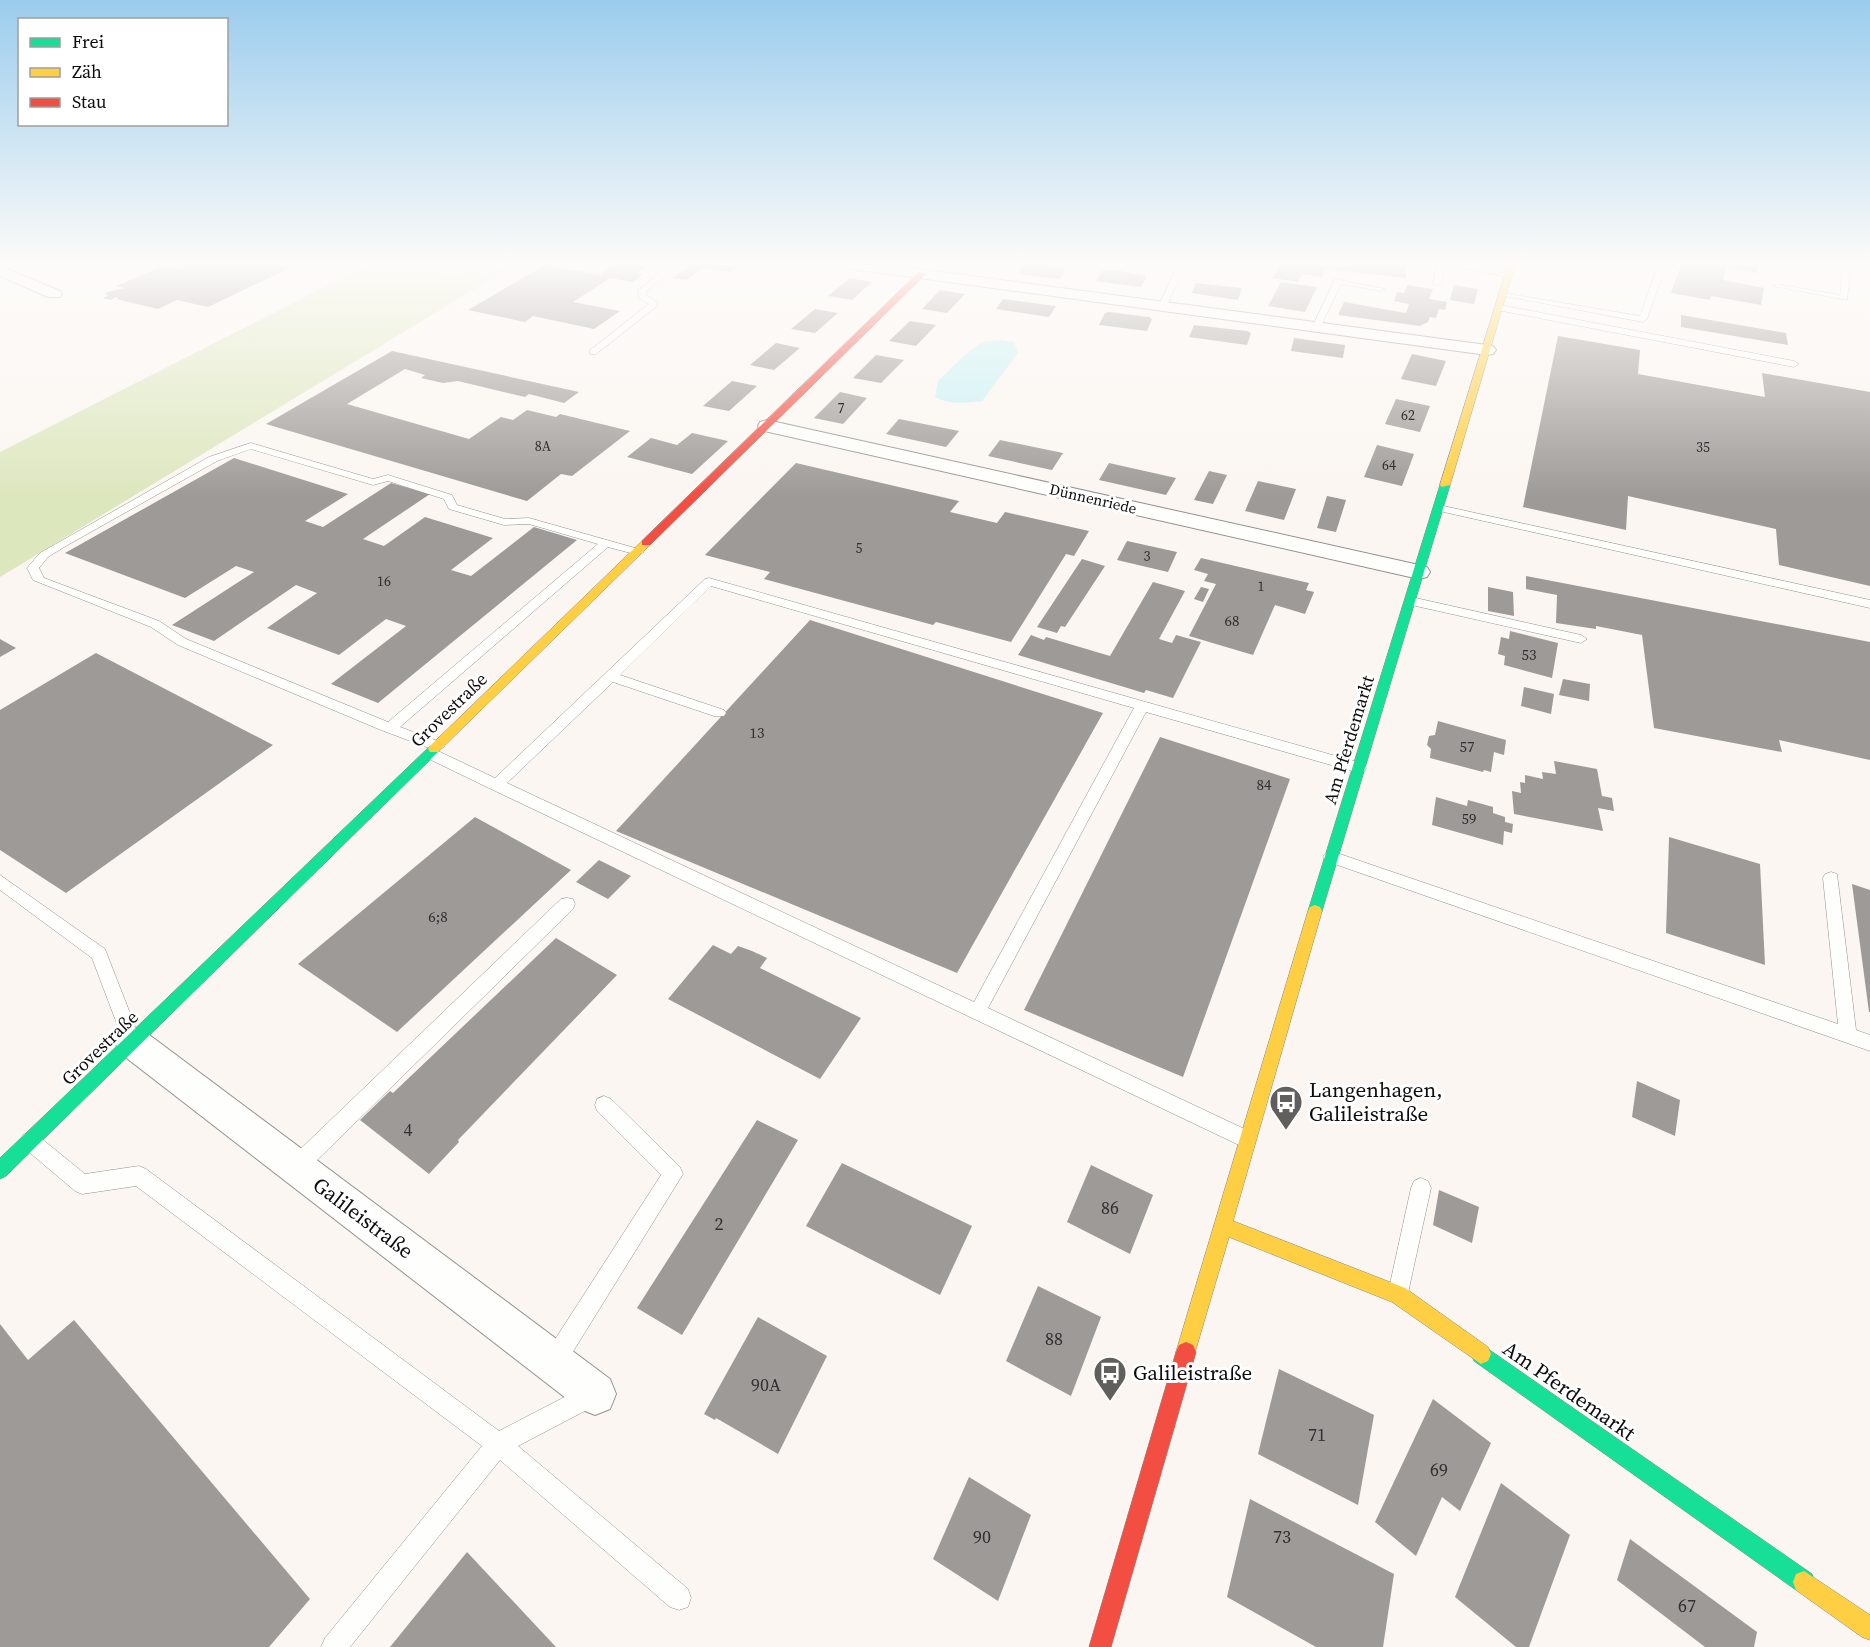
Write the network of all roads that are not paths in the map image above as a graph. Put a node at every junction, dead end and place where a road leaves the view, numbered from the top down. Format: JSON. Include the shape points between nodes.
{"nodes":[{"id":1,"x":606,"y":342,"type":"edge"},
{"id":2,"x":853,"y":342,"type":"edge"},
{"id":3,"x":1424,"y":342,"type":"edge"},
{"id":4,"x":1489,"y":342,"type":"edge"},
{"id":5,"x":1689,"y":342,"type":"edge"},
{"id":6,"x":1487,"y":350,"type":"junction"},
{"id":7,"x":593,"y":352,"type":"dead end"},
{"id":8,"x":1794,"y":364,"type":"dead end"},
{"id":9,"x":767,"y":426,"type":"junction"},
{"id":10,"x":1439,"y":508,"type":"junction"},
{"id":11,"x":608,"y":542,"type":"junction"},
{"id":12,"x":638,"y":552,"type":"junction"},
{"id":13,"x":1419,"y":572,"type":"junction"},
{"id":14,"x":1411,"y":601,"type":"junction"},
{"id":15,"x":1870,"y":604,"type":"edge"},
{"id":16,"x":1581,"y":639,"type":"dead end"},
{"id":17,"x":610,"y":676,"type":"junction"},
{"id":18,"x":1142,"y":706,"type":"junction"},
{"id":19,"x":719,"y":713,"type":"dead end"},
{"id":20,"x":390,"y":728,"type":"junction"},
{"id":21,"x":434,"y":750,"type":"junction"},
{"id":22,"x":1359,"y":768,"type":"junction"},
{"id":23,"x":496,"y":785,"type":"junction"},
{"id":24,"x":1332,"y":857,"type":"junction"},
{"id":25,"x":1831,"y":878,"type":"dead end"},
{"id":26,"x":0,"y":881,"type":"edge"},
{"id":27,"x":567,"y":904,"type":"dead end"},
{"id":28,"x":977,"y":1012,"type":"junction"},
{"id":29,"x":1848,"y":1036,"type":"junction"},
{"id":30,"x":132,"y":1042,"type":"junction"},
{"id":31,"x":1870,"y":1043,"type":"edge"},
{"id":32,"x":604,"y":1105,"type":"dead end"},
{"id":33,"x":1247,"y":1140,"type":"junction"},
{"id":34,"x":30,"y":1141,"type":"junction"},
{"id":35,"x":296,"y":1167,"type":"junction"},
{"id":36,"x":0,"y":1170,"type":"edge"},
{"id":37,"x":1421,"y":1188,"type":"dead end"},
{"id":38,"x":1223,"y":1226,"type":"junction"},
{"id":39,"x":1398,"y":1295,"type":"junction"},
{"id":40,"x":553,"y":1362,"type":"junction"},
{"id":41,"x":595,"y":1394,"type":"joint"},
{"id":42,"x":498,"y":1444,"type":"junction"},
{"id":43,"x":679,"y":1598,"type":"dead end"},
{"id":44,"x":1870,"y":1629,"type":"edge"},
{"id":45,"x":334,"y":1647,"type":"edge"},
{"id":46,"x":1100,"y":1647,"type":"edge"}],
"edges":[{"from":1,"to":7,"type":"lane"},
{"from":2,"to":9,"type":"street","name":"Grovestraße"},
{"from":3,"to":6,"type":"street"},
{"from":4,"to":6,"type":"street","name":"Am Pferdemarkt"},
{"from":5,"to":8,"type":"lane"},
{"from":6,"to":10,"type":"street","name":"Am Pferdemarkt"},
{"from":9,"to":12,"type":"street","name":"Grovestraße"},
{"from":9,"to":13,"type":"street","name":"Dünnenriede"},
{"from":10,"to":13,"type":"street","name":"Am Pferdemarkt"},
{"from":10,"to":15,"type":"lane"},
{"from":11,"to":12,"type":"lane"},
{"from":11,"to":20,"type":"lane"},
{"from":11,"to":20,"type":"lane","via":[[529,521],[504,522],[453,507],[448,497],[398,481],[388,478],[373,482],[251,446],[202,465],[60,545],[33,568],[39,580],[155,624],[182,642]]},
{"from":12,"to":21,"type":"street","name":"Grovestraße"},
{"from":13,"to":14,"type":"street","name":"Am Pferdemarkt"},
{"from":14,"to":16,"type":"lane"},
{"from":14,"to":22,"type":"street","name":"Am Pferdemarkt"},
{"from":17,"to":18,"type":"lane","via":[[709,582]]},
{"from":17,"to":19,"type":"lane"},
{"from":17,"to":23,"type":"lane"},
{"from":18,"to":22,"type":"lane"},
{"from":18,"to":28,"type":"lane"},
{"from":20,"to":21,"type":"lane"},
{"from":21,"to":23,"type":"lane"},
{"from":21,"to":30,"type":"street","name":"Grovestraße"},
{"from":22,"to":24,"type":"street","name":"Am Pferdemarkt"},
{"from":23,"to":28,"type":"lane"},
{"from":24,"to":29,"type":"lane"},
{"from":24,"to":33,"type":"street","name":"Am Pferdemarkt"},
{"from":25,"to":29,"type":"lane"},
{"from":26,"to":30,"type":"lane","via":[[99,954]]},
{"from":27,"to":35,"type":"lane"},
{"from":28,"to":33,"type":"lane"},
{"from":29,"to":31,"type":"lane"},
{"from":30,"to":34,"type":"street","name":"Grovestraße"},
{"from":30,"to":35,"type":"street","name":"Galileistraße"},
{"from":32,"to":40,"type":"lane","via":[[673,1174]]},
{"from":33,"to":38,"type":"street","name":"Am Pferdemarkt"},
{"from":34,"to":36,"type":"street","name":"Grovestraße"},
{"from":34,"to":42,"type":"lane","via":[[82,1184],[139,1176]]},
{"from":35,"to":40,"type":"street","name":"Galileistraße"},
{"from":37,"to":39,"type":"lane"},
{"from":38,"to":39,"type":"street","name":"Am Pferdemarkt"},
{"from":38,"to":46,"type":"street","name":"Am Pferdemarkt"},
{"from":39,"to":44,"type":"street","name":"Am Pferdemarkt"},
{"from":40,"to":41,"type":"street","name":"Galileistraße"},
{"from":41,"to":42,"type":"lane"},
{"from":42,"to":43,"type":"lane"},
{"from":42,"to":45,"type":"lane"}]}
